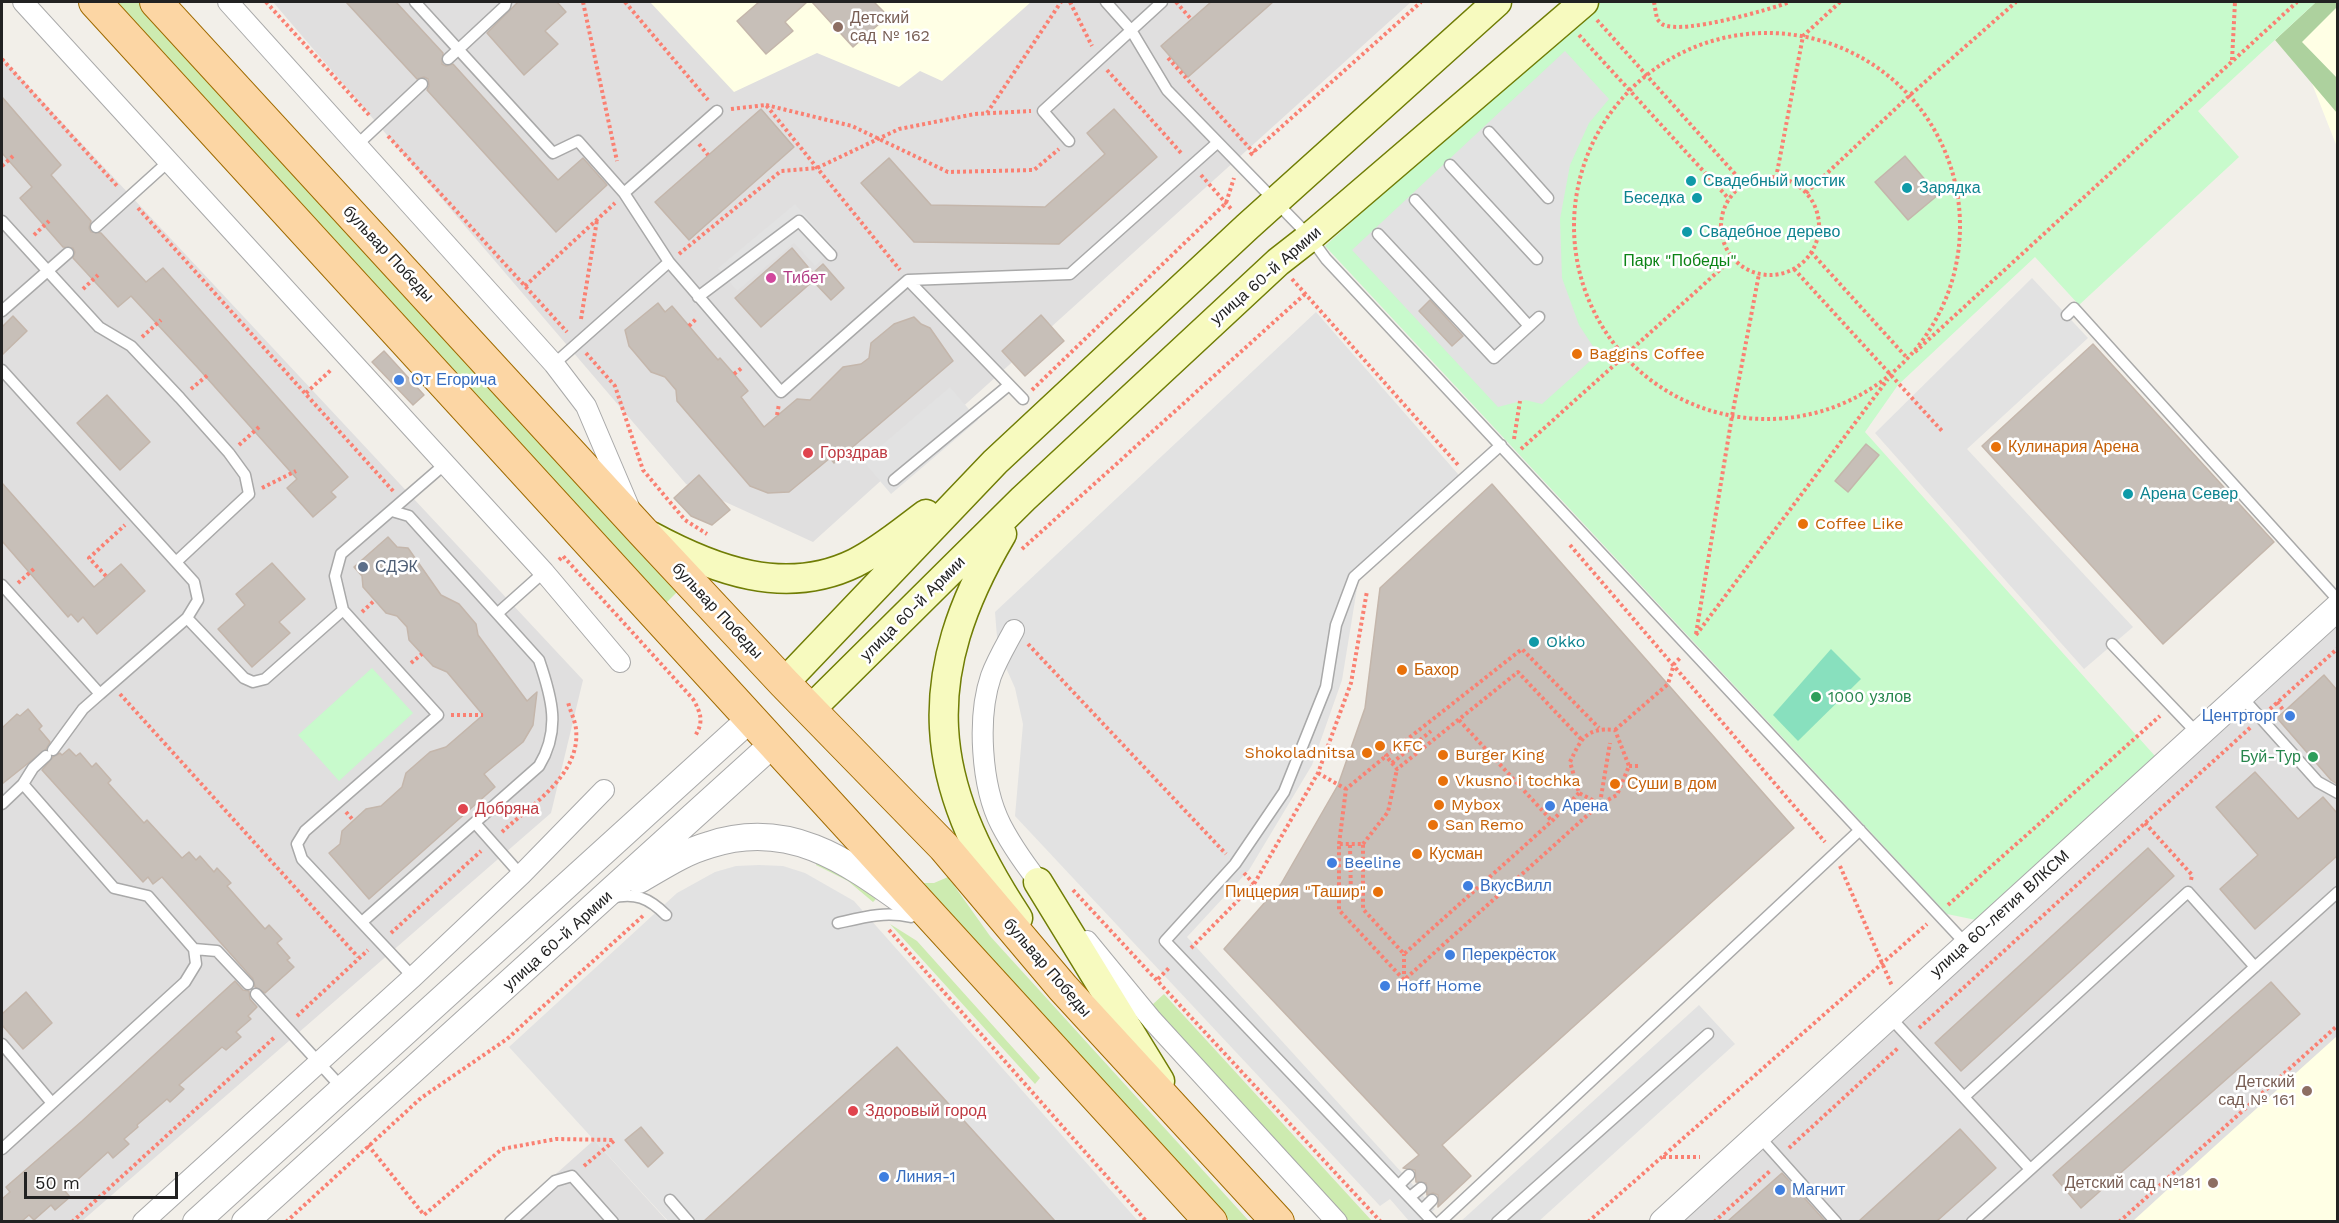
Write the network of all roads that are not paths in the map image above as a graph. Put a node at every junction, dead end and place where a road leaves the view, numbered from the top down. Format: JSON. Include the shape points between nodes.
{"nodes":[{"id":1,"x":23,"y":2,"type":"edge"},
{"id":2,"x":95,"y":2,"type":"edge"},
{"id":3,"x":156,"y":2,"type":"edge"},
{"id":4,"x":228,"y":2,"type":"edge"},
{"id":5,"x":415,"y":2,"type":"edge"},
{"id":6,"x":506,"y":2,"type":"edge"},
{"id":7,"x":1106,"y":2,"type":"edge"},
{"id":8,"x":1162,"y":2,"type":"edge"},
{"id":9,"x":1497,"y":2,"type":"edge"},
{"id":10,"x":1587,"y":7,"type":"edge"},
{"id":11,"x":1134,"y":28,"type":"junction"},
{"id":12,"x":458,"y":50,"type":"junction"},
{"id":13,"x":448,"y":59,"type":"dead end"},
{"id":14,"x":422,"y":84,"type":"dead end"},
{"id":15,"x":717,"y":111,"type":"road end"},
{"id":16,"x":1489,"y":132,"type":"dead end"},
{"id":17,"x":1069,"y":141,"type":"road end"},
{"id":18,"x":1217,"y":143,"type":"junction"},
{"id":19,"x":358,"y":144,"type":"junction"},
{"id":20,"x":168,"y":162,"type":"junction"},
{"id":21,"x":1450,"y":165,"type":"dead end"},
{"id":22,"x":624,"y":194,"type":"junction"},
{"id":23,"x":1548,"y":198,"type":"dead end"},
{"id":24,"x":1415,"y":200,"type":"dead end"},
{"id":25,"x":1275,"y":202,"type":"junction"},
{"id":26,"x":2,"y":221,"type":"edge"},
{"id":27,"x":96,"y":227,"type":"dead end"},
{"id":28,"x":1378,"y":234,"type":"dead end"},
{"id":29,"x":1310,"y":237,"type":"junction"},
{"id":30,"x":68,"y":253,"type":"dead end"},
{"id":31,"x":831,"y":255,"type":"dead end"},
{"id":32,"x":1537,"y":259,"type":"dead end"},
{"id":33,"x":669,"y":262,"type":"junction"},
{"id":34,"x":46,"y":272,"type":"junction"},
{"id":35,"x":909,"y":280,"type":"junction"},
{"id":36,"x":698,"y":297,"type":"junction"},
{"id":37,"x":2,"y":311,"type":"edge"},
{"id":38,"x":2067,"y":315,"type":"dead end"},
{"id":39,"x":1539,"y":317,"type":"dead end"},
{"id":40,"x":1529,"y":326,"type":"junction"},
{"id":41,"x":554,"y":364,"type":"junction"},
{"id":42,"x":2,"y":370,"type":"edge"},
{"id":43,"x":1009,"y":385,"type":"junction"},
{"id":44,"x":1023,"y":399,"type":"road end"},
{"id":45,"x":1501,"y":445,"type":"junction"},
{"id":46,"x":995,"y":462,"type":"junction"},
{"id":47,"x":445,"y":464,"type":"junction"},
{"id":48,"x":894,"y":480,"type":"dead end"},
{"id":49,"x":1023,"y":499,"type":"junction"},
{"id":50,"x":392,"y":511,"type":"junction"},
{"id":51,"x":639,"y":527,"type":"junction"},
{"id":52,"x":176,"y":562,"type":"junction"},
{"id":53,"x":544,"y":572,"type":"junction"},
{"id":54,"x":5,"y":588,"type":"edge"},
{"id":55,"x":2337,"y":600,"type":"edge"},
{"id":56,"x":2337,"y":607,"type":"edge"},
{"id":57,"x":343,"y":610,"type":"junction"},
{"id":58,"x":498,"y":613,"type":"junction"},
{"id":59,"x":188,"y":618,"type":"junction"},
{"id":60,"x":1021,"y":637,"type":"road end"},
{"id":61,"x":2112,"y":644,"type":"dead end"},
{"id":62,"x":620,"y":662,"type":"dead end"},
{"id":63,"x":784,"y":683,"type":"junction"},
{"id":64,"x":100,"y":694,"type":"junction"},
{"id":65,"x":2241,"y":695,"type":"junction"},
{"id":66,"x":810,"y":710,"type":"junction"},
{"id":67,"x":750,"y":719,"type":"junction"},
{"id":68,"x":2198,"y":735,"type":"junction"},
{"id":69,"x":774,"y":743,"type":"junction"},
{"id":70,"x":23,"y":784,"type":"junction"},
{"id":71,"x":604,"y":790,"type":"dead end"},
{"id":72,"x":2337,"y":793,"type":"edge"},
{"id":73,"x":2,"y":804,"type":"edge"},
{"id":74,"x":475,"y":823,"type":"junction"},
{"id":75,"x":1860,"y":830,"type":"junction"},
{"id":76,"x":521,"y":876,"type":"junction"},
{"id":77,"x":1038,"y":882,"type":"junction"},
{"id":78,"x":2337,"y":892,"type":"edge"},
{"id":79,"x":602,"y":900,"type":"junction"},
{"id":80,"x":666,"y":915,"type":"dead end"},
{"id":81,"x":362,"y":922,"type":"junction"},
{"id":82,"x":838,"y":923,"type":"dead end"},
{"id":83,"x":949,"y":933,"type":"junction"},
{"id":84,"x":1966,"y":945,"type":"junction"},
{"id":85,"x":195,"y":948,"type":"junction"},
{"id":86,"x":2255,"y":967,"type":"junction"},
{"id":87,"x":413,"y":977,"type":"junction"},
{"id":88,"x":248,"y":984,"type":"dead end"},
{"id":89,"x":1063,"y":988,"type":"junction"},
{"id":90,"x":256,"y":994,"type":"dead end"},
{"id":91,"x":1894,"y":1011,"type":"junction"},
{"id":92,"x":1708,"y":1034,"type":"dead end"},
{"id":93,"x":2,"y":1044,"type":"edge"},
{"id":94,"x":317,"y":1061,"type":"junction"},
{"id":95,"x":343,"y":1089,"type":"junction"},
{"id":96,"x":1964,"y":1097,"type":"junction"},
{"id":97,"x":52,"y":1103,"type":"junction"},
{"id":98,"x":366,"y":1113,"type":"junction"},
{"id":99,"x":1182,"y":1116,"type":"junction"},
{"id":100,"x":1758,"y":1135,"type":"junction"},
{"id":101,"x":2,"y":1149,"type":"edge"},
{"id":102,"x":2030,"y":1169,"type":"junction"},
{"id":103,"x":1409,"y":1175,"type":"dead end"},
{"id":104,"x":1398,"y":1185,"type":"junction"},
{"id":105,"x":1421,"y":1188,"type":"dead end"},
{"id":106,"x":1410,"y":1197,"type":"junction"},
{"id":107,"x":670,"y":1200,"type":"dead end"},
{"id":108,"x":1432,"y":1200,"type":"dead end"},
{"id":109,"x":1422,"y":1210,"type":"junction"},
{"id":110,"x":143,"y":1221,"type":"edge"},
{"id":111,"x":196,"y":1221,"type":"edge"},
{"id":112,"x":246,"y":1221,"type":"edge"},
{"id":113,"x":510,"y":1221,"type":"edge"},
{"id":114,"x":613,"y":1221,"type":"edge"},
{"id":115,"x":689,"y":1221,"type":"edge"},
{"id":116,"x":1211,"y":1221,"type":"edge"},
{"id":117,"x":1278,"y":1221,"type":"edge"},
{"id":118,"x":1337,"y":1221,"type":"edge"},
{"id":119,"x":1433,"y":1221,"type":"edge"},
{"id":120,"x":1440,"y":1221,"type":"edge"},
{"id":121,"x":1497,"y":1221,"type":"edge"},
{"id":122,"x":1663,"y":1221,"type":"edge"},
{"id":123,"x":1836,"y":1221,"type":"edge"},
{"id":124,"x":1972,"y":1221,"type":"edge"}],
"edges":[{"from":1,"to":20,"type":"street"},
{"from":2,"to":67,"type":"main road"},
{"from":3,"to":51,"type":"main road","name":"бульвар Победы"},
{"from":4,"to":19,"type":"street"},
{"from":5,"to":12,"type":"lane"},
{"from":6,"to":12,"type":"lane"},
{"from":7,"to":11,"type":"lane"},
{"from":8,"to":11,"type":"lane"},
{"from":9,"to":25,"type":"main road"},
{"from":10,"to":29,"type":"main road","name":"улица 60-й Армии"},
{"from":11,"to":17,"type":"lane","via":[[1043,111]]},
{"from":11,"to":18,"type":"lane","via":[[1167,90]]},
{"from":12,"to":13,"type":"lane"},
{"from":12,"to":22,"type":"lane","via":[[553,153],[578,141]]},
{"from":14,"to":19,"type":"lane"},
{"from":15,"to":22,"type":"lane"},
{"from":16,"to":23,"type":"lane"},
{"from":18,"to":25,"type":"lane"},
{"from":18,"to":35,"type":"lane","via":[[1070,274]]},
{"from":19,"to":41,"type":"street"},
{"from":20,"to":27,"type":"lane"},
{"from":20,"to":47,"type":"street"},
{"from":21,"to":32,"type":"lane"},
{"from":22,"to":33,"type":"lane"},
{"from":24,"to":40,"type":"lane"},
{"from":25,"to":29,"type":"lane"},
{"from":25,"to":46,"type":"main road"},
{"from":26,"to":34,"type":"lane"},
{"from":28,"to":40,"type":"lane","via":[[1494,358]]},
{"from":29,"to":45,"type":"lane","via":[[1326,259]]},
{"from":29,"to":49,"type":"main road","name":"улица 60-й Армии","via":[[1278,262]]},
{"from":30,"to":34,"type":"lane"},
{"from":31,"to":36,"type":"lane","via":[[800,221]]},
{"from":33,"to":36,"type":"lane"},
{"from":33,"to":41,"type":"lane"},
{"from":34,"to":37,"type":"lane"},
{"from":34,"to":52,"type":"lane","via":[[99,327],[131,346],[245,475],[249,494]]},
{"from":35,"to":36,"type":"lane","via":[[781,392]]},
{"from":35,"to":43,"type":"lane"},
{"from":38,"to":55,"type":"lane","via":[[2074,308]]},
{"from":39,"to":40,"type":"lane"},
{"from":41,"to":51,"type":"street","via":[[586,406]]},
{"from":42,"to":52,"type":"lane"},
{"from":43,"to":44,"type":"lane"},
{"from":43,"to":48,"type":"lane"},
{"from":45,"to":75,"type":"lane"},
{"from":45,"to":104,"type":"lane","via":[[1354,577],[1336,625],[1326,687],[1288,782],[1236,864],[1165,941]]},
{"from":46,"to":51,"type":"main road","via":[[855,563],[808,577],[781,580],[723,569],[681,552]]},
{"from":46,"to":63,"type":"main road"},
{"from":47,"to":50,"type":"lane"},
{"from":47,"to":53,"type":"street"},
{"from":49,"to":66,"type":"main road","name":"улица 60-й Армии"},
{"from":49,"to":89,"type":"main road","via":[[984,565],[952,640],[945,684],[945,750],[953,787],[983,857],[999,889]]},
{"from":50,"to":57,"type":"lane","via":[[341,554],[334,576]]},
{"from":50,"to":58,"type":"lane","via":[[409,516]]},
{"from":51,"to":63,"type":"main road","name":"бульвар Победы"},
{"from":52,"to":59,"type":"lane","via":[[194,582],[198,600]]},
{"from":53,"to":58,"type":"lane"},
{"from":53,"to":62,"type":"street"},
{"from":54,"to":64,"type":"lane"},
{"from":56,"to":65,"type":"street","name":"улица 60-летия ВЛКСМ"},
{"from":57,"to":59,"type":"lane","via":[[264,679],[253,682],[244,678]]},
{"from":57,"to":81,"type":"lane","via":[[438,715],[304,831],[297,844],[302,859]]},
{"from":58,"to":74,"type":"lane","via":[[540,660],[549,689],[554,731],[549,751],[539,766]]},
{"from":59,"to":64,"type":"lane"},
{"from":60,"to":77,"type":"street","via":[[991,676],[984,711],[983,748],[1000,823]]},
{"from":61,"to":68,"type":"lane"},
{"from":63,"to":66,"type":"main road","name":"бульвар Победы"},
{"from":63,"to":67,"type":"main road"},
{"from":64,"to":70,"type":"lane","via":[[83,709]]},
{"from":65,"to":68,"type":"street","name":"улица 60-летия ВЛКСМ"},
{"from":65,"to":72,"type":"lane","via":[[2318,782]]},
{"from":66,"to":69,"type":"main road","name":"улица 60-й Армии"},
{"from":66,"to":89,"type":"main road","name":"бульвар Победы","via":[[944,847]]},
{"from":67,"to":69,"type":"main road"},
{"from":67,"to":95,"type":"street"},
{"from":68,"to":84,"type":"street","name":"улица 60-летия ВЛКСМ"},
{"from":69,"to":79,"type":"street","name":"улица 60-й Армии"},
{"from":69,"to":83,"type":"main road"},
{"from":70,"to":73,"type":"lane"},
{"from":70,"to":85,"type":"lane","via":[[114,888],[148,896]]},
{"from":71,"to":76,"type":"street"},
{"from":74,"to":76,"type":"lane"},
{"from":74,"to":81,"type":"lane"},
{"from":75,"to":84,"type":"lane"},
{"from":75,"to":120,"type":"lane"},
{"from":76,"to":87,"type":"street"},
{"from":77,"to":99,"type":"main road"},
{"from":77,"to":118,"type":"street","via":[[1152,1020]]},
{"from":78,"to":86,"type":"lane"},
{"from":79,"to":80,"type":"lane","via":[[640,896]]},
{"from":79,"to":83,"type":"street","via":[[708,845],[733,838],[771,837],[815,847],[857,868]]},
{"from":79,"to":98,"type":"street","name":"улица 60-й Армии"},
{"from":81,"to":87,"type":"lane"},
{"from":82,"to":83,"type":"lane","via":[[892,913],[916,918]]},
{"from":83,"to":116,"type":"main road","via":[[1043,1041]]},
{"from":84,"to":91,"type":"street","name":"улица 60-летия ВЛКСМ"},
{"from":85,"to":88,"type":"lane","via":[[217,951]]},
{"from":85,"to":97,"type":"lane","via":[[196,964],[185,982]]},
{"from":86,"to":96,"type":"lane","via":[[2188,892]]},
{"from":86,"to":102,"type":"lane"},
{"from":87,"to":94,"type":"street"},
{"from":89,"to":99,"type":"main road","name":"бульвар Победы"},
{"from":90,"to":94,"type":"lane"},
{"from":91,"to":96,"type":"lane","via":[[1910,1037]]},
{"from":91,"to":100,"type":"street","name":"улица 60-летия ВЛКСМ"},
{"from":92,"to":121,"type":"lane"},
{"from":93,"to":97,"type":"lane"},
{"from":94,"to":95,"type":"lane"},
{"from":94,"to":110,"type":"street"},
{"from":95,"to":98,"type":"street"},
{"from":95,"to":111,"type":"street"},
{"from":96,"to":102,"type":"lane"},
{"from":97,"to":101,"type":"lane"},
{"from":98,"to":112,"type":"street","name":"улица 60-й Армии"},
{"from":99,"to":117,"type":"main road","name":"бульвар Победы"},
{"from":100,"to":122,"type":"street","name":"улица 60-летия ВЛКСМ"},
{"from":100,"to":123,"type":"lane"},
{"from":102,"to":124,"type":"lane"},
{"from":103,"to":104,"type":"lane"},
{"from":104,"to":106,"type":"lane"},
{"from":105,"to":106,"type":"lane"},
{"from":106,"to":109,"type":"lane"},
{"from":107,"to":115,"type":"lane"},
{"from":108,"to":109,"type":"lane"},
{"from":109,"to":119,"type":"lane"},
{"from":113,"to":114,"type":"lane","via":[[555,1181],[572,1176]]}]}
